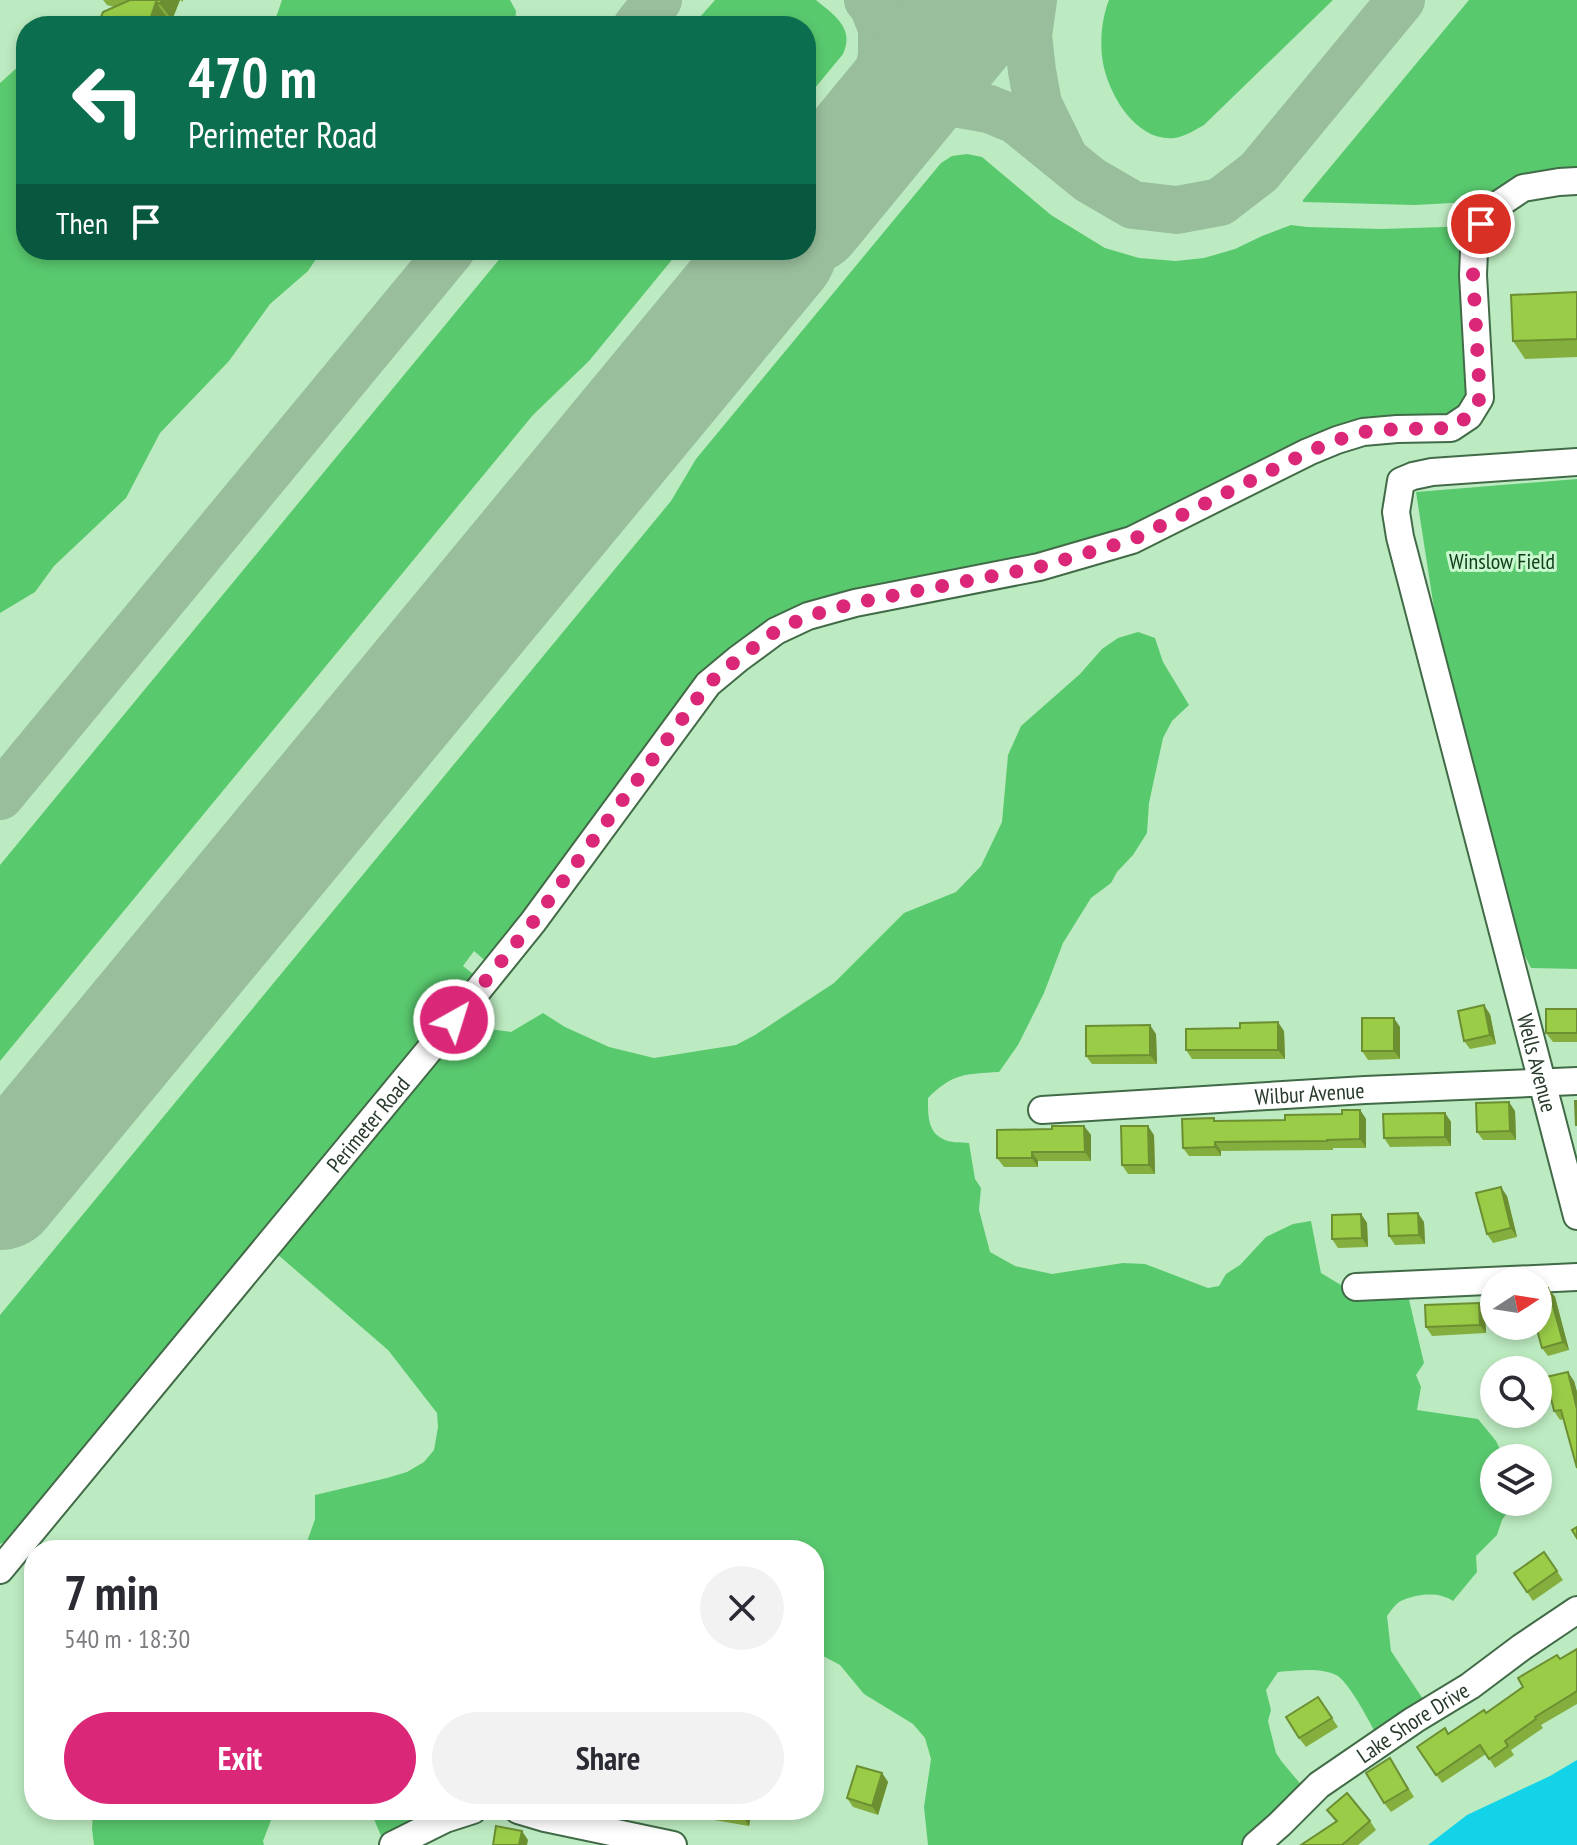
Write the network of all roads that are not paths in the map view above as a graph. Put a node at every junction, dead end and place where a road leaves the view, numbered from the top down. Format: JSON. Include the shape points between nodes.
{"nodes":[{"id":1,"x":1577,"y":181,"type":"edge"},
{"id":2,"x":1577,"y":462,"type":"edge"},
{"id":3,"x":1577,"y":1081,"type":"edge"},
{"id":4,"x":1542,"y":1082,"type":"junction"},
{"id":5,"x":1042,"y":1110,"type":"dead end"},
{"id":6,"x":1577,"y":1216,"type":"edge"},
{"id":7,"x":1577,"y":1277,"type":"edge"},
{"id":8,"x":1356,"y":1287,"type":"dead end"},
{"id":9,"x":25,"y":1540,"type":"edge"},
{"id":10,"x":24,"y":1541,"type":"edge"},
{"id":11,"x":0,"y":1570,"type":"edge"},
{"id":12,"x":1577,"y":1610,"type":"edge"},
{"id":13,"x":443,"y":1820,"type":"edge"},
{"id":14,"x":585,"y":1820,"type":"edge"},
{"id":15,"x":393,"y":1845,"type":"edge"},
{"id":16,"x":673,"y":1845,"type":"edge"},
{"id":17,"x":1256,"y":1845,"type":"edge"}],
"edges":[{"from":1,"to":9,"type":"street","name":"Perimeter Road","via":[[1523,188],[1481,224],[1473,275],[1480,398],[1469,416],[1451,428],[1375,431],[1337,440],[1132,540],[1039,567],[808,616],[776,631],[708,684],[533,922]]},
{"from":2,"to":4,"type":"street","name":"Wells Avenue","via":[[1413,476],[1401,481],[1396,512]]},
{"from":3,"to":4,"type":"street","name":"Wilbur Avenue"},
{"from":4,"to":5,"type":"street","name":"Wilbur Avenue"},
{"from":4,"to":6,"type":"street","name":"Wells Avenue"},
{"from":7,"to":8,"type":"street"},
{"from":10,"to":11,"type":"street","name":"Perimeter Road"},
{"from":12,"to":17,"type":"street","name":"Lake Shore Drive","via":[[1319,1785]]},
{"from":13,"to":15,"type":"street"},
{"from":14,"to":16,"type":"street"}]}
